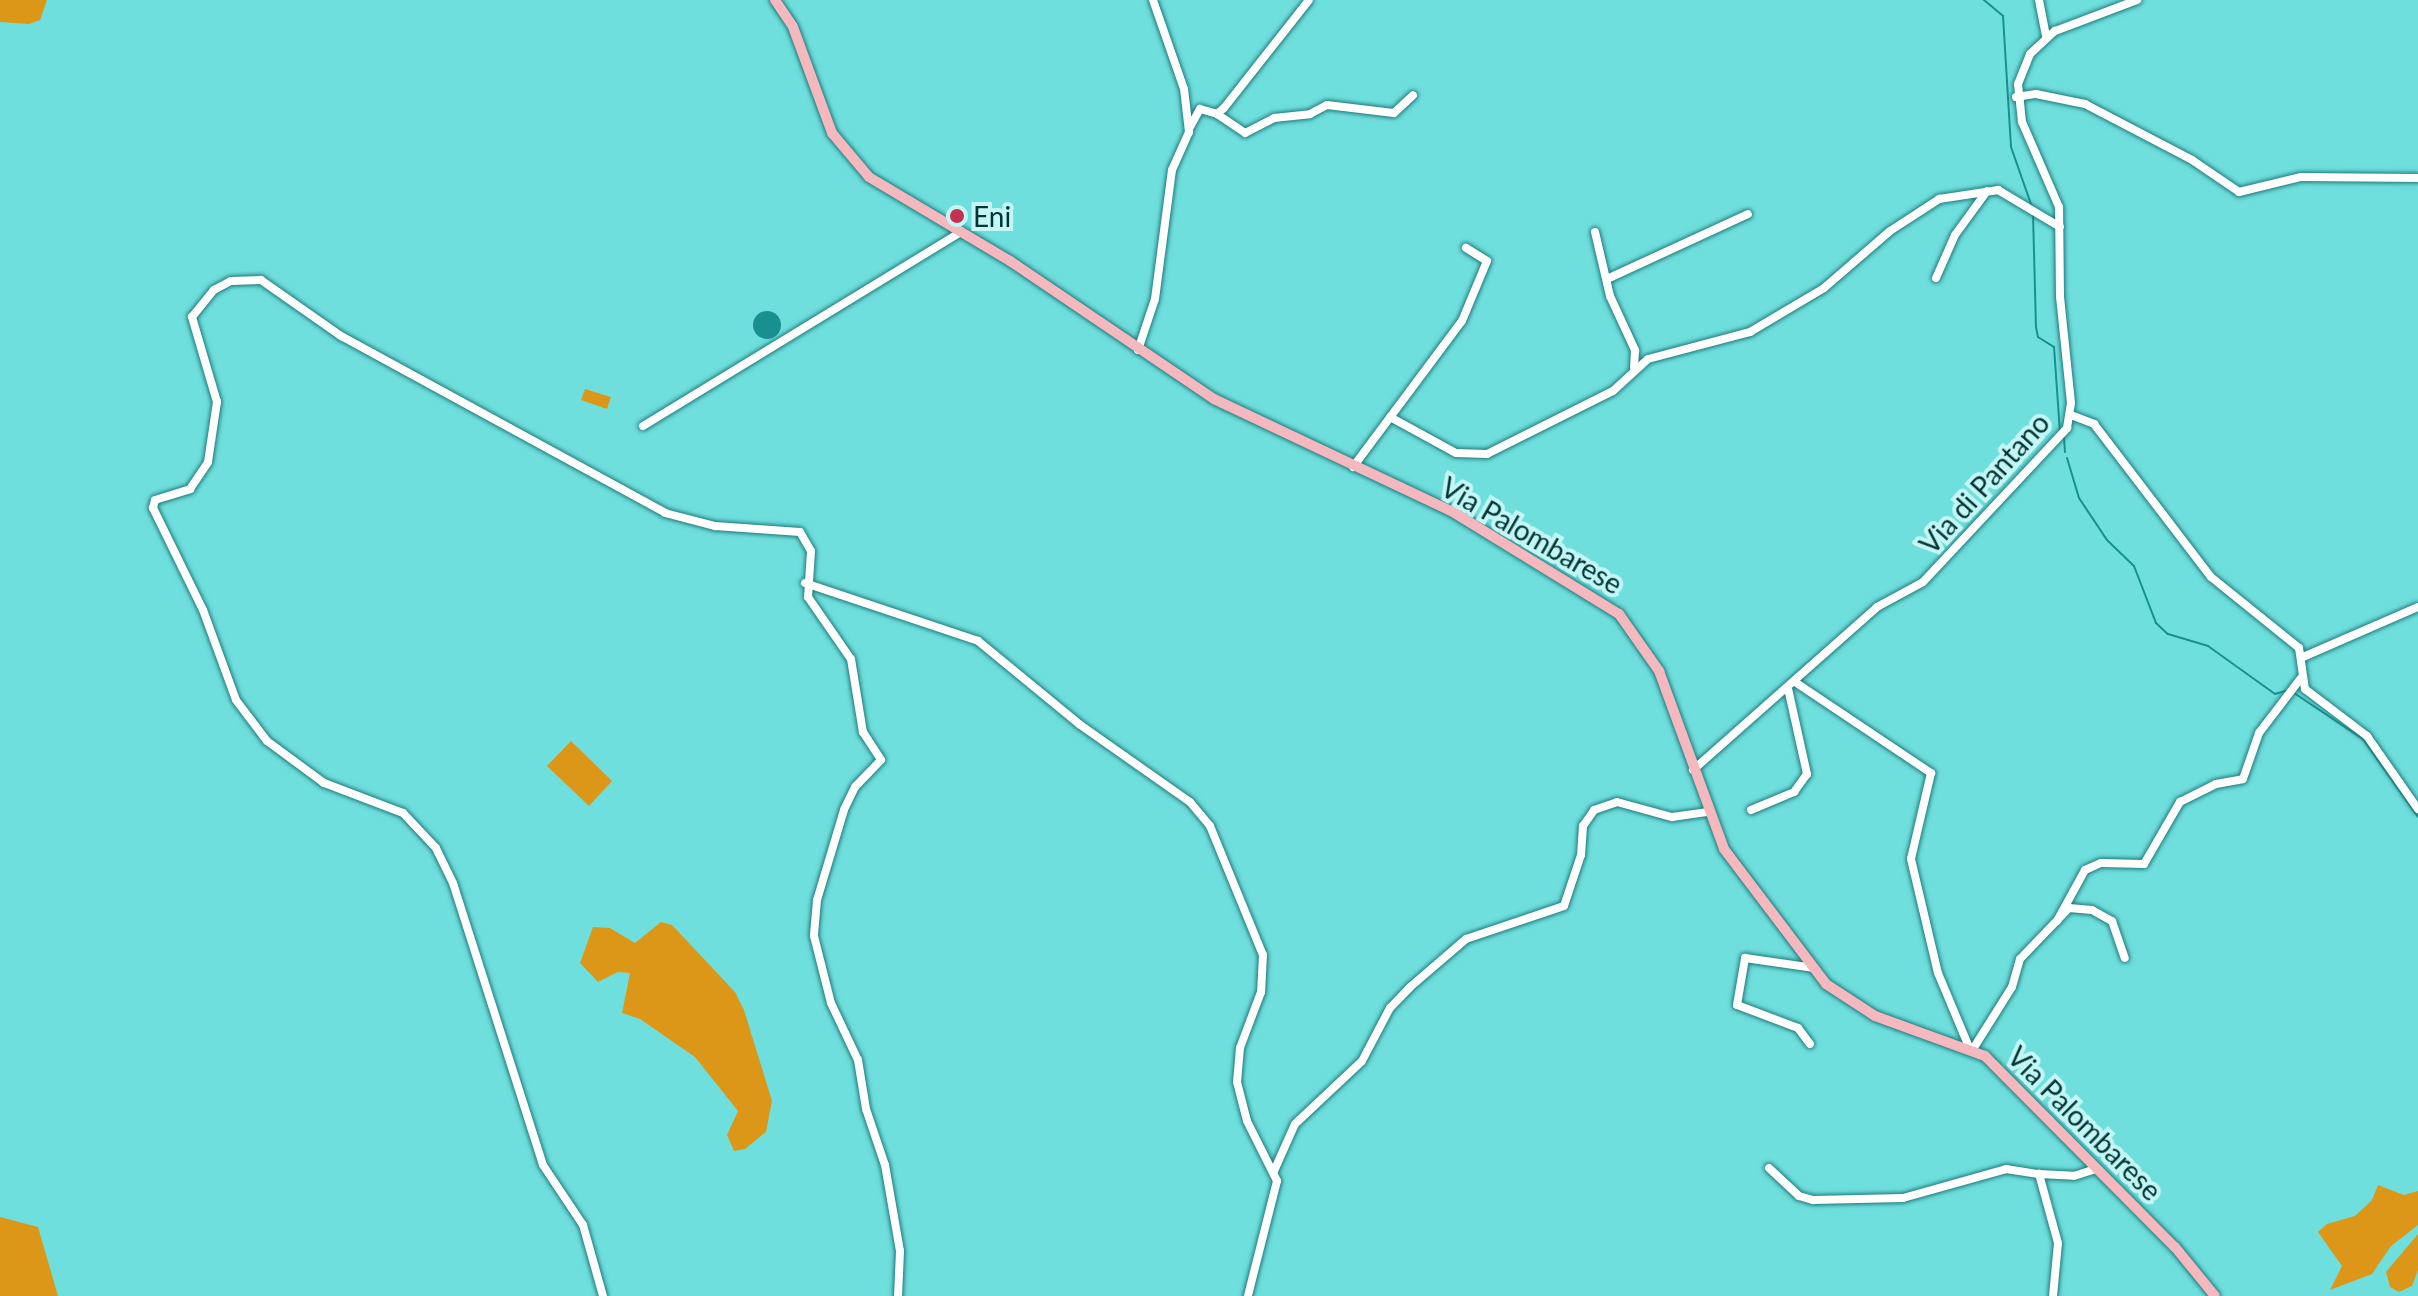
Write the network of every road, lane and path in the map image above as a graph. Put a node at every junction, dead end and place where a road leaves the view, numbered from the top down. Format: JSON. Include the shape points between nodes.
{"nodes":[{"id":1,"x":775,"y":0,"type":"edge"},
{"id":2,"x":1153,"y":0,"type":"edge"},
{"id":3,"x":1309,"y":0,"type":"edge"},
{"id":4,"x":2039,"y":0,"type":"edge"},
{"id":5,"x":2137,"y":0,"type":"edge"},
{"id":6,"x":2046,"y":37,"type":"junction"},
{"id":7,"x":1413,"y":95,"type":"dead end"},
{"id":8,"x":2016,"y":97,"type":"junction"},
{"id":9,"x":1217,"y":114,"type":"junction"},
{"id":10,"x":1189,"y":132,"type":"junction"},
{"id":11,"x":2418,"y":178,"type":"edge"},
{"id":12,"x":1988,"y":190,"type":"junction"},
{"id":13,"x":1748,"y":214,"type":"dead end"},
{"id":14,"x":2061,"y":228,"type":"junction"},
{"id":15,"x":961,"y":232,"type":"junction"},
{"id":16,"x":1595,"y":232,"type":"dead end"},
{"id":17,"x":1466,"y":248,"type":"dead end"},
{"id":18,"x":1936,"y":278,"type":"dead end"},
{"id":19,"x":1607,"y":279,"type":"junction"},
{"id":20,"x":1138,"y":350,"type":"junction"},
{"id":21,"x":1634,"y":368,"type":"junction"},
{"id":22,"x":2071,"y":415,"type":"junction"},
{"id":23,"x":1390,"y":417,"type":"junction"},
{"id":24,"x":643,"y":426,"type":"dead end"},
{"id":25,"x":1353,"y":467,"type":"junction"},
{"id":26,"x":805,"y":583,"type":"junction"},
{"id":27,"x":2418,"y":607,"type":"edge"},
{"id":28,"x":2303,"y":657,"type":"junction"},
{"id":29,"x":2301,"y":678,"type":"junction"},
{"id":30,"x":1792,"y":685,"type":"junction"},
{"id":31,"x":1693,"y":770,"type":"junction"},
{"id":32,"x":2418,"y":809,"type":"edge"},
{"id":33,"x":1751,"y":810,"type":"dead end"},
{"id":34,"x":1707,"y":812,"type":"junction"},
{"id":35,"x":2057,"y":921,"type":"junction"},
{"id":36,"x":2125,"y":958,"type":"dead end"},
{"id":37,"x":1814,"y":968,"type":"junction"},
{"id":38,"x":1810,"y":1044,"type":"dead end"},
{"id":39,"x":1971,"y":1048,"type":"junction"},
{"id":40,"x":1769,"y":1168,"type":"dead end"},
{"id":41,"x":2096,"y":1169,"type":"junction"},
{"id":42,"x":1274,"y":1171,"type":"junction"},
{"id":43,"x":2039,"y":1174,"type":"junction"},
{"id":44,"x":603,"y":1296,"type":"edge"},
{"id":45,"x":898,"y":1296,"type":"edge"},
{"id":46,"x":1248,"y":1296,"type":"edge"},
{"id":47,"x":2053,"y":1296,"type":"edge"},
{"id":48,"x":2215,"y":1296,"type":"edge"}],
"edges":[{"from":1,"to":15,"type":"main road","name":"Via Palombarese","via":[[793,27],[829,125],[850,160],[878,183]]},
{"from":2,"to":10,"type":"street","via":[[1185,93]]},
{"from":3,"to":9,"type":"street"},
{"from":4,"to":6,"type":"street"},
{"from":5,"to":6,"type":"street","via":[[2066,24]]},
{"from":6,"to":8,"type":"street","via":[[2023,66]]},
{"from":7,"to":9,"type":"street","via":[[1394,113],[1327,105],[1310,114],[1274,118],[1241,134]]},
{"from":8,"to":11,"type":"street","via":[[2036,94],[2085,104],[2189,158],[2242,193],[2301,177]]},
{"from":8,"to":14,"type":"street","name":"Via di Pantano","via":[[2024,129],[2055,189]]},
{"from":9,"to":10,"type":"street","via":[[1199,109]]},
{"from":10,"to":20,"type":"street","via":[[1173,167],[1155,299]]},
{"from":12,"to":14,"type":"street","via":[[2002,192]]},
{"from":12,"to":18,"type":"street","via":[[1955,235]]},
{"from":12,"to":21,"type":"street","via":[[1933,202],[1824,288],[1746,334],[1676,348]]},
{"from":13,"to":19,"type":"street"},
{"from":14,"to":22,"type":"street","name":"Via di Pantano"},
{"from":15,"to":20,"type":"main road","name":"Via Palombarese"},
{"from":15,"to":24,"type":"street"},
{"from":16,"to":19,"type":"street"},
{"from":17,"to":23,"type":"street","via":[[1487,261],[1466,314]]},
{"from":19,"to":21,"type":"street","via":[[1635,352]]},
{"from":20,"to":25,"type":"main road","name":"Via Palombarese","via":[[1220,403]]},
{"from":21,"to":23,"type":"street","via":[[1613,391],[1484,455],[1456,453]]},
{"from":22,"to":28,"type":"street","via":[[2094,424],[2206,572]]},
{"from":22,"to":30,"type":"street","name":"Via di Pantano","via":[[2059,438],[1922,584],[1877,607]]},
{"from":23,"to":25,"type":"street"},
{"from":25,"to":31,"type":"main road","name":"Via Palombarese","via":[[1458,514],[1616,610],[1657,666]]},
{"from":26,"to":42,"type":"street","via":[[978,641],[1205,818],[1262,947],[1261,992],[1240,1048],[1237,1082],[1247,1121]]},
{"from":26,"to":44,"type":"street","via":[[811,549],[797,529],[715,526],[660,511],[348,340],[258,278],[223,284],[193,313],[213,380],[217,419],[201,476],[188,490],[157,499],[153,508],[201,605],[236,700],[267,741],[318,781],[403,813],[436,848],[453,883],[541,1158],[588,1236]]},
{"from":26,"to":45,"type":"street","via":[[814,609],[851,659],[863,732],[881,760],[846,803],[817,903],[814,936],[831,1003],[858,1060],[866,1109],[884,1160],[899,1245]]},
{"from":27,"to":28,"type":"street"},
{"from":28,"to":29,"type":"street"},
{"from":29,"to":32,"type":"street","via":[[2313,697],[2367,736]]},
{"from":29,"to":35,"type":"street","via":[[2259,733],[2243,779],[2216,784],[2180,802],[2144,864],[2103,863],[2087,869]]},
{"from":30,"to":31,"type":"street","name":"Via di Pantano"},
{"from":30,"to":33,"type":"street","via":[[1807,776],[1794,792]]},
{"from":30,"to":39,"type":"street","via":[[1931,773],[1912,839],[1911,863],[1938,973]]},
{"from":31,"to":34,"type":"main road","name":"Via Palombarese"},
{"from":34,"to":37,"type":"main road","name":"Via Palombarese","via":[[1737,869]]},
{"from":34,"to":42,"type":"street","via":[[1672,817],[1617,802],[1594,810],[1583,826],[1582,851],[1564,906],[1466,939],[1406,991],[1390,1008],[1362,1061],[1295,1124]]},
{"from":35,"to":36,"type":"street","via":[[2073,906],[2101,914],[2116,926]]},
{"from":35,"to":39,"type":"street","via":[[2020,959],[2012,987]]},
{"from":37,"to":38,"type":"street","via":[[1745,958],[1737,1005],[1798,1028]]},
{"from":37,"to":39,"type":"main road","name":"Via Palombarese","via":[[1834,992],[1860,1009],[1915,1033]]},
{"from":39,"to":41,"type":"main road","name":"Via Palombarese"},
{"from":40,"to":43,"type":"street","via":[[1811,1200],[1900,1198],[2009,1168]]},
{"from":41,"to":43,"type":"street","via":[[2076,1175]]},
{"from":41,"to":48,"type":"main road","name":"Via Palombarese"},
{"from":42,"to":46,"type":"street","via":[[1277,1186]]},
{"from":43,"to":47,"type":"street","via":[[2058,1243]]}]}
